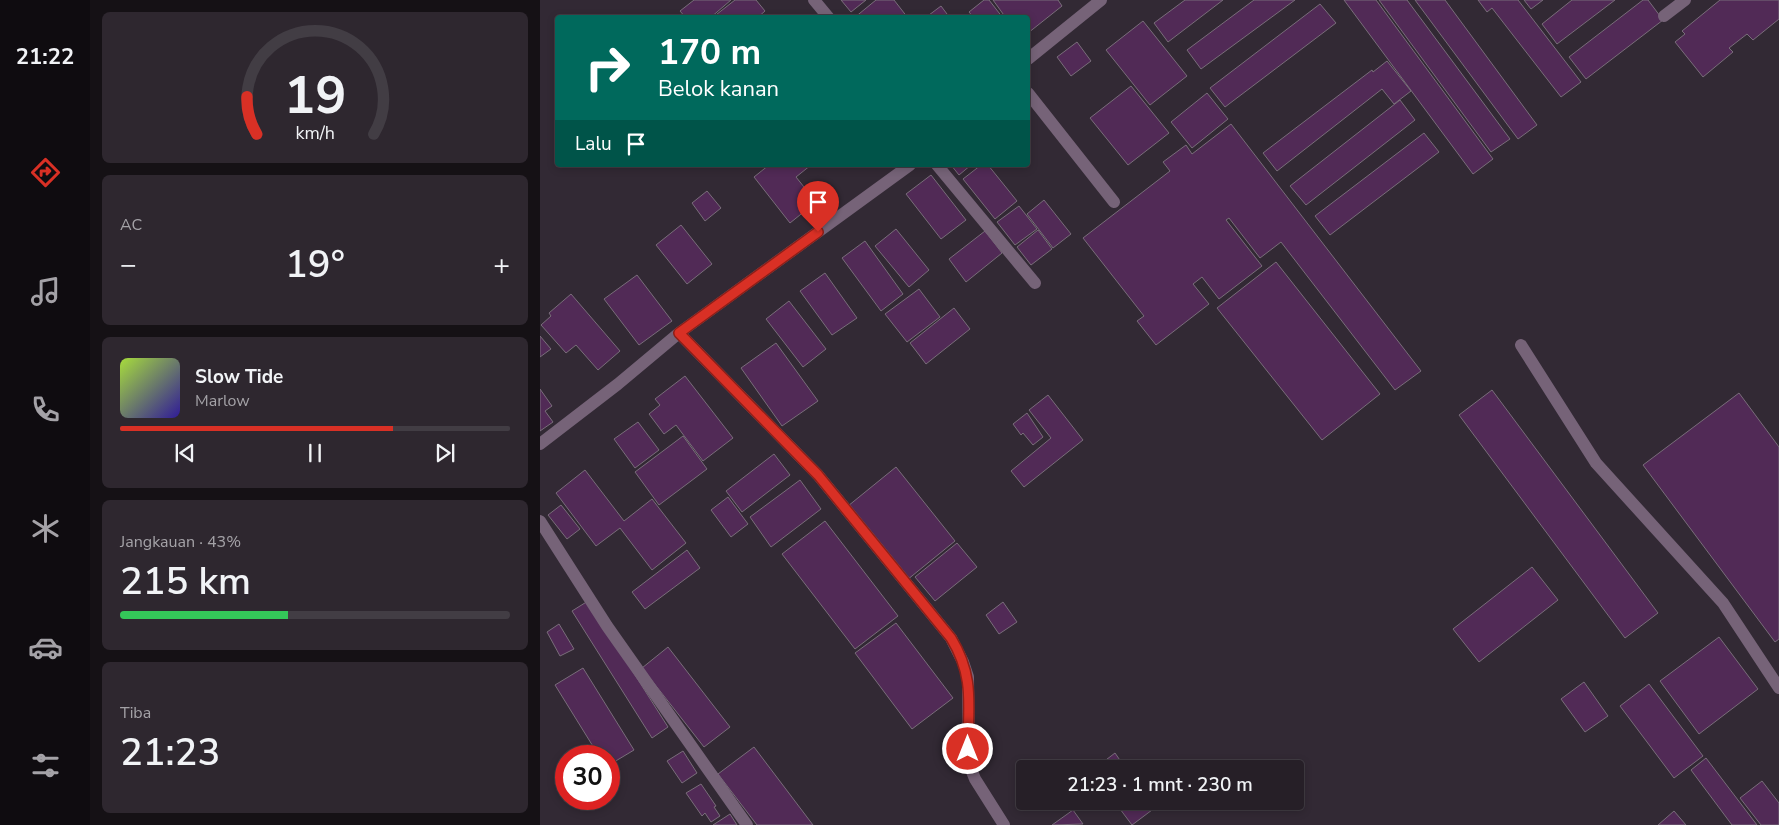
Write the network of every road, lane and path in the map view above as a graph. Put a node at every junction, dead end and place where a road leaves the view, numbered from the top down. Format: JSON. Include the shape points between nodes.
{"nodes":[{"id":1,"x":814,"y":0,"type":"edge"},
{"id":2,"x":1101,"y":0,"type":"edge"},
{"id":3,"x":1685,"y":0,"type":"edge"},
{"id":4,"x":827,"y":15,"type":"edge"},
{"id":5,"x":1664,"y":16,"type":"dead end"},
{"id":6,"x":1030,"y":56,"type":"edge"},
{"id":7,"x":1030,"y":96,"type":"edge"},
{"id":8,"x":907,"y":167,"type":"edge"},
{"id":9,"x":939,"y":167,"type":"edge"},
{"id":10,"x":1114,"y":202,"type":"dead end"},
{"id":11,"x":1036,"y":283,"type":"dead end"},
{"id":12,"x":679,"y":333,"type":"junction"},
{"id":13,"x":1521,"y":345,"type":"dead end"},
{"id":14,"x":540,"y":444,"type":"edge"},
{"id":15,"x":540,"y":521,"type":"edge"},
{"id":16,"x":1779,"y":688,"type":"edge"},
{"id":17,"x":746,"y":825,"type":"edge"},
{"id":18,"x":1004,"y":825,"type":"edge"}],
"edges":[{"from":1,"to":4,"type":"street"},
{"from":2,"to":6,"type":"street"},
{"from":3,"to":5,"type":"street"},
{"from":7,"to":10,"type":"street"},
{"from":8,"to":12,"type":"street"},
{"from":9,"to":11,"type":"street"},
{"from":12,"to":14,"type":"street"},
{"from":12,"to":18,"type":"street","via":[[818,475],[951,638],[968,677],[969,764]]},
{"from":13,"to":16,"type":"street","via":[[1596,463],[1723,603]]},
{"from":15,"to":17,"type":"street","via":[[607,626]]}]}
